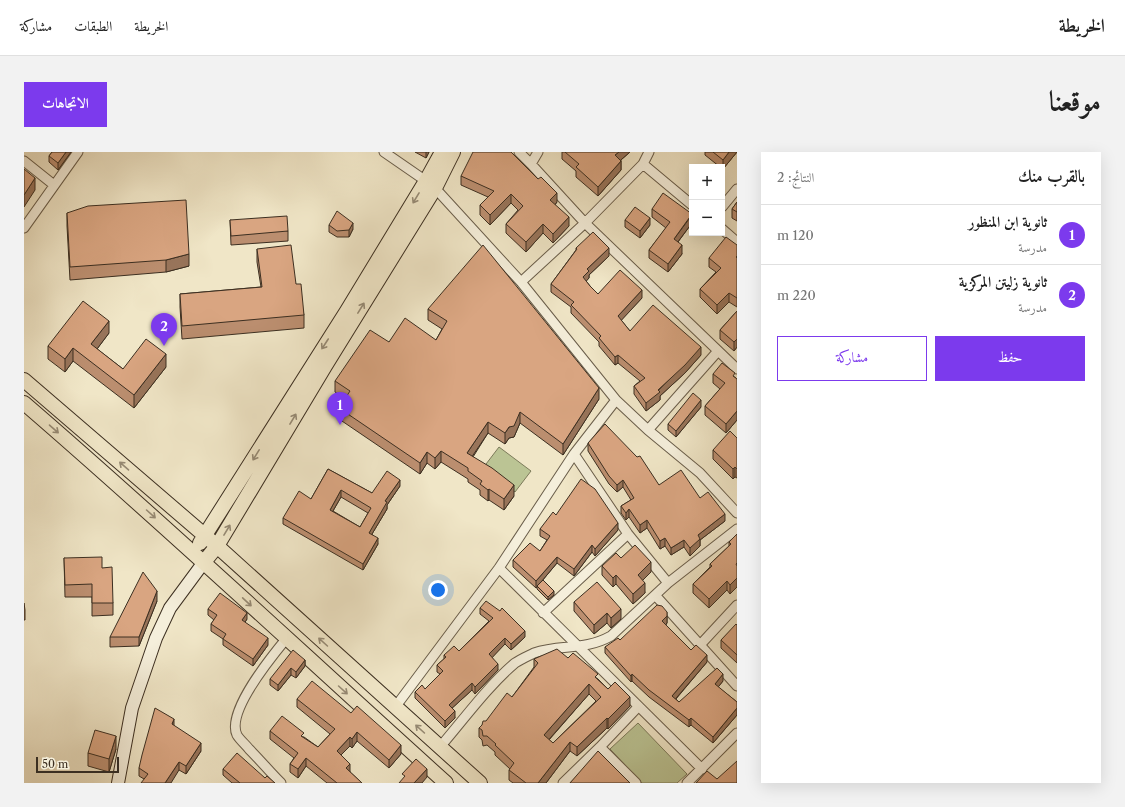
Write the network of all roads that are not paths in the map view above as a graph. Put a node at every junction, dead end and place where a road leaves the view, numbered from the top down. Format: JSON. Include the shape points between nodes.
{"nodes":[{"id":1,"x":78,"y":152,"type":"edge"},
{"id":2,"x":384,"y":152,"type":"edge"},
{"id":3,"x":442,"y":152,"type":"edge"},
{"id":4,"x":453,"y":152,"type":"edge"},
{"id":5,"x":519,"y":152,"type":"edge"},
{"id":6,"x":538,"y":152,"type":"edge"},
{"id":7,"x":649,"y":152,"type":"edge"},
{"id":8,"x":24,"y":161,"type":"edge"},
{"id":9,"x":531,"y":164,"type":"junction"},
{"id":10,"x":644,"y":164,"type":"junction"},
{"id":11,"x":54,"y":185,"type":"junction"},
{"id":12,"x":431,"y":185,"type":"junction"},
{"id":13,"x":737,"y":189,"type":"edge"},
{"id":14,"x":689,"y":202,"type":"edge"},
{"id":15,"x":725,"y":203,"type":"edge"},
{"id":16,"x":585,"y":223,"type":"junction"},
{"id":17,"x":24,"y":228,"type":"edge"},
{"id":18,"x":725,"y":232,"type":"edge"},
{"id":19,"x":737,"y":242,"type":"edge"},
{"id":20,"x":521,"y":282,"type":"junction"},
{"id":21,"x":718,"y":351,"type":"junction"},
{"id":22,"x":737,"y":369,"type":"edge"},
{"id":23,"x":24,"y":380,"type":"edge"},
{"id":24,"x":616,"y":400,"type":"junction"},
{"id":25,"x":24,"y":403,"type":"edge"},
{"id":26,"x":648,"y":430,"type":"junction"},
{"id":27,"x":574,"y":454,"type":"junction"},
{"id":28,"x":737,"y":513,"type":"edge"},
{"id":29,"x":737,"y":529,"type":"edge"},
{"id":30,"x":628,"y":534,"type":"junction"},
{"id":31,"x":205,"y":536,"type":"junction"},
{"id":32,"x":217,"y":546,"type":"junction"},
{"id":33,"x":193,"y":552,"type":"junction"},
{"id":34,"x":204,"y":562,"type":"junction"},
{"id":35,"x":499,"y":568,"type":"junction"},
{"id":36,"x":668,"y":583,"type":"junction"},
{"id":37,"x":655,"y":595,"type":"junction"},
{"id":38,"x":737,"y":605,"type":"edge"},
{"id":39,"x":544,"y":613,"type":"junction"},
{"id":40,"x":286,"y":639,"type":"junction"},
{"id":41,"x":700,"y":645,"type":"junction"},
{"id":42,"x":578,"y":647,"type":"junction"},
{"id":43,"x":737,"y":686,"type":"edge"},
{"id":44,"x":396,"y":706,"type":"junction"},
{"id":45,"x":638,"y":707,"type":"junction"},
{"id":46,"x":737,"y":733,"type":"edge"},
{"id":47,"x":440,"y":747,"type":"junction"},
{"id":48,"x":600,"y":747,"type":"junction"},
{"id":49,"x":702,"y":769,"type":"junction"},
{"id":50,"x":118,"y":783,"type":"edge"},
{"id":51,"x":280,"y":783,"type":"edge"},
{"id":52,"x":446,"y":783,"type":"edge"},
{"id":53,"x":480,"y":783,"type":"edge"},
{"id":54,"x":563,"y":783,"type":"edge"},
{"id":55,"x":636,"y":783,"type":"edge"},
{"id":56,"x":687,"y":783,"type":"edge"}],
"edges":[{"from":1,"to":11,"type":"street"},
{"from":2,"to":12,"type":"street"},
{"from":3,"to":12,"type":"main road"},
{"from":4,"to":12,"type":"main road"},
{"from":5,"to":9,"type":"street"},
{"from":6,"to":9,"type":"street"},
{"from":7,"to":10,"type":"street"},
{"from":8,"to":11,"type":"street"},
{"from":9,"to":16,"type":"street"},
{"from":10,"to":14,"type":"street"},
{"from":10,"to":16,"type":"street"},
{"from":11,"to":17,"type":"street"},
{"from":12,"to":20,"type":"street"},
{"from":12,"to":31,"type":"main road","one_way":true,"via":[[316,359]]},
{"from":32,"to":12,"type":"main road","one_way":true},
{"from":13,"to":15,"type":"street"},
{"from":16,"to":20,"type":"street"},
{"from":16,"to":21,"type":"street"},
{"from":18,"to":19,"type":"street"},
{"from":20,"to":24,"type":"street"},
{"from":21,"to":22,"type":"street"},
{"from":21,"to":26,"type":"street"},
{"from":31,"to":23,"type":"main road","one_way":true},
{"from":24,"to":26,"type":"street"},
{"from":24,"to":27,"type":"street"},
{"from":25,"to":33,"type":"main road","one_way":true},
{"from":26,"to":28,"type":"street","via":[[700,473]]},
{"from":27,"to":30,"type":"street"},
{"from":27,"to":35,"type":"street"},
{"from":29,"to":36,"type":"street"},
{"from":30,"to":36,"type":"street"},
{"from":30,"to":39,"type":"street"},
{"from":31,"to":32,"type":"main road"},
{"from":31,"to":33,"type":"main road"},
{"from":32,"to":34,"type":"main road"},
{"from":44,"to":32,"type":"main road","one_way":true},
{"from":33,"to":34,"type":"main road"},
{"from":34,"to":40,"type":"main road","one_way":true},
{"from":34,"to":50,"type":"main road","via":[[170,608],[156,638],[132,708]]},
{"from":35,"to":39,"type":"street"},
{"from":35,"to":44,"type":"street"},
{"from":36,"to":37,"type":"street"},
{"from":37,"to":41,"type":"street"},
{"from":37,"to":42,"type":"street","via":[[611,636]]},
{"from":38,"to":41,"type":"street"},
{"from":39,"to":42,"type":"street"},
{"from":40,"to":51,"type":"street","via":[[262,669],[242,704],[236,723],[238,736]]},
{"from":40,"to":52,"type":"main road","one_way":true},
{"from":41,"to":43,"type":"street"},
{"from":42,"to":45,"type":"street"},
{"from":42,"to":47,"type":"street","via":[[547,649],[516,662]]},
{"from":47,"to":44,"type":"main road","one_way":true},
{"from":45,"to":48,"type":"street"},
{"from":45,"to":49,"type":"street"},
{"from":46,"to":49,"type":"street"},
{"from":47,"to":53,"type":"main road"},
{"from":48,"to":54,"type":"street"},
{"from":48,"to":55,"type":"street"},
{"from":49,"to":56,"type":"street"}]}
